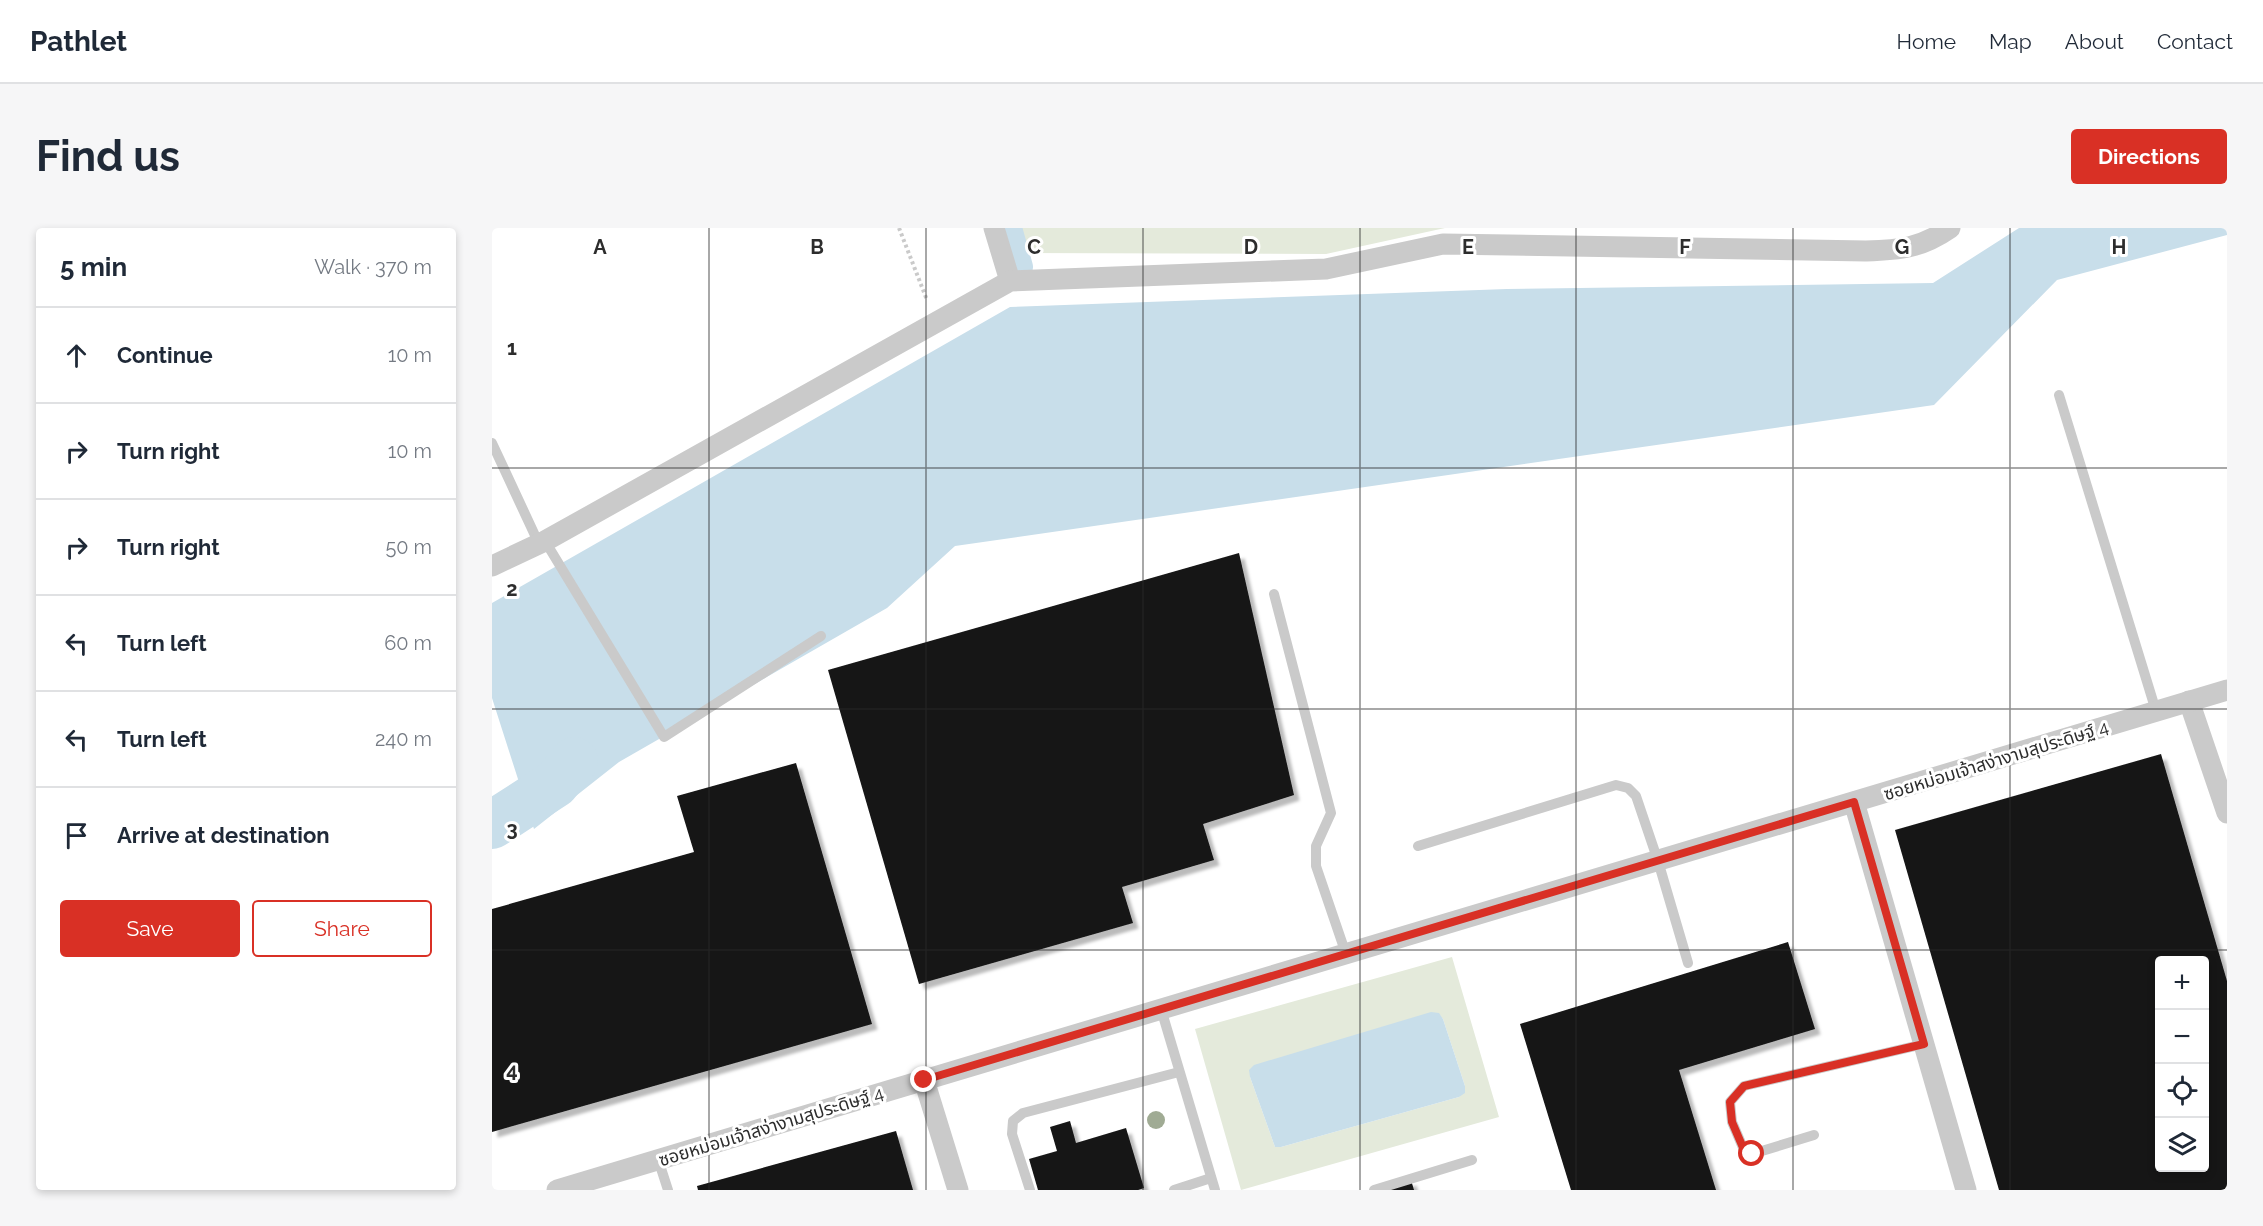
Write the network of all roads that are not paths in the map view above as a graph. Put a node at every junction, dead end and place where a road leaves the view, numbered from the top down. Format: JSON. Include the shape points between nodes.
{"nodes":[{"id":1,"x":993,"y":228,"type":"edge"},
{"id":2,"x":1950,"y":228,"type":"edge"},
{"id":3,"x":1010,"y":281,"type":"junction"},
{"id":4,"x":2059,"y":394,"type":"dead end"},
{"id":5,"x":492,"y":443,"type":"edge"},
{"id":6,"x":542,"y":542,"type":"junction"},
{"id":7,"x":492,"y":566,"type":"edge"},
{"id":8,"x":1274,"y":594,"type":"dead end"},
{"id":9,"x":820,"y":636,"type":"dead end"},
{"id":10,"x":2227,"y":690,"type":"edge"},
{"id":11,"x":2189,"y":701,"type":"junction"},
{"id":12,"x":2156,"y":711,"type":"junction"},
{"id":13,"x":1854,"y":802,"type":"junction"},
{"id":14,"x":2227,"y":813,"type":"edge"},
{"id":15,"x":1418,"y":846,"type":"dead end"},
{"id":16,"x":1658,"y":861,"type":"junction"},
{"id":17,"x":1346,"y":954,"type":"junction"},
{"id":18,"x":1688,"y":963,"type":"dead end"},
{"id":19,"x":1161,"y":1009,"type":"junction"},
{"id":20,"x":1924,"y":1044,"type":"junction"},
{"id":21,"x":1179,"y":1072,"type":"junction"},
{"id":22,"x":924,"y":1080,"type":"junction"},
{"id":23,"x":1814,"y":1135,"type":"dead end"},
{"id":24,"x":658,"y":1160,"type":"junction"},
{"id":25,"x":1472,"y":1160,"type":"dead end"},
{"id":26,"x":1211,"y":1178,"type":"junction"},
{"id":27,"x":557,"y":1190,"type":"edge"},
{"id":28,"x":668,"y":1190,"type":"edge"},
{"id":29,"x":958,"y":1190,"type":"edge"},
{"id":30,"x":1030,"y":1190,"type":"edge"},
{"id":31,"x":1174,"y":1190,"type":"edge"},
{"id":32,"x":1215,"y":1190,"type":"edge"},
{"id":33,"x":1374,"y":1190,"type":"edge"},
{"id":34,"x":1966,"y":1190,"type":"edge"}],
"edges":[{"from":1,"to":3,"type":"street"},
{"from":2,"to":3,"type":"street","via":[[1933,240],[1903,250],[1443,244],[1326,269]]},
{"from":3,"to":6,"type":"street"},
{"from":4,"to":12,"type":"lane"},
{"from":5,"to":6,"type":"lane"},
{"from":6,"to":7,"type":"street"},
{"from":6,"to":9,"type":"lane","via":[[561,566],[664,737]]},
{"from":8,"to":17,"type":"lane","via":[[1331,813],[1316,846],[1316,866]]},
{"from":10,"to":11,"type":"street","name":"ซอยหม่อมเจ้าสง่างามสุประดิษฐ์ 4"},
{"from":11,"to":12,"type":"street","name":"ซอยหม่อมเจ้าสง่างามสุประดิษฐ์ 4"},
{"from":11,"to":14,"type":"street"},
{"from":12,"to":13,"type":"street","name":"ซอยหม่อมเจ้าสง่างามสุประดิษฐ์ 4"},
{"from":13,"to":16,"type":"street","name":"ซอยหม่อมเจ้าสง่างามสุประดิษฐ์ 4"},
{"from":13,"to":20,"type":"street"},
{"from":15,"to":16,"type":"lane","via":[[1616,785],[1628,788],[1636,796]]},
{"from":16,"to":17,"type":"street","name":"ซอยหม่อมเจ้าสง่างามสุประดิษฐ์ 4"},
{"from":16,"to":18,"type":"lane"},
{"from":17,"to":19,"type":"street","name":"ซอยหม่อมเจ้าสง่างามสุประดิษฐ์ 4"},
{"from":19,"to":21,"type":"lane"},
{"from":19,"to":22,"type":"street","name":"ซอยหม่อมเจ้าสง่างามสุประดิษฐ์ 4"},
{"from":20,"to":23,"type":"lane","via":[[1744,1086],[1730,1102],[1732,1122],[1744,1150],[1752,1154]]},
{"from":20,"to":34,"type":"street"},
{"from":21,"to":26,"type":"lane"},
{"from":21,"to":30,"type":"lane","via":[[1023,1113],[1013,1121],[1012,1134]]},
{"from":22,"to":24,"type":"street","name":"ซอยหม่อมเจ้าสง่างามสุประดิษฐ์ 4"},
{"from":22,"to":29,"type":"street"},
{"from":24,"to":27,"type":"street","name":"ซอยหม่อมเจ้าสง่างามสุประดิษฐ์ 4"},
{"from":24,"to":28,"type":"lane"},
{"from":25,"to":33,"type":"lane"},
{"from":26,"to":31,"type":"lane"},
{"from":26,"to":32,"type":"lane"}]}
